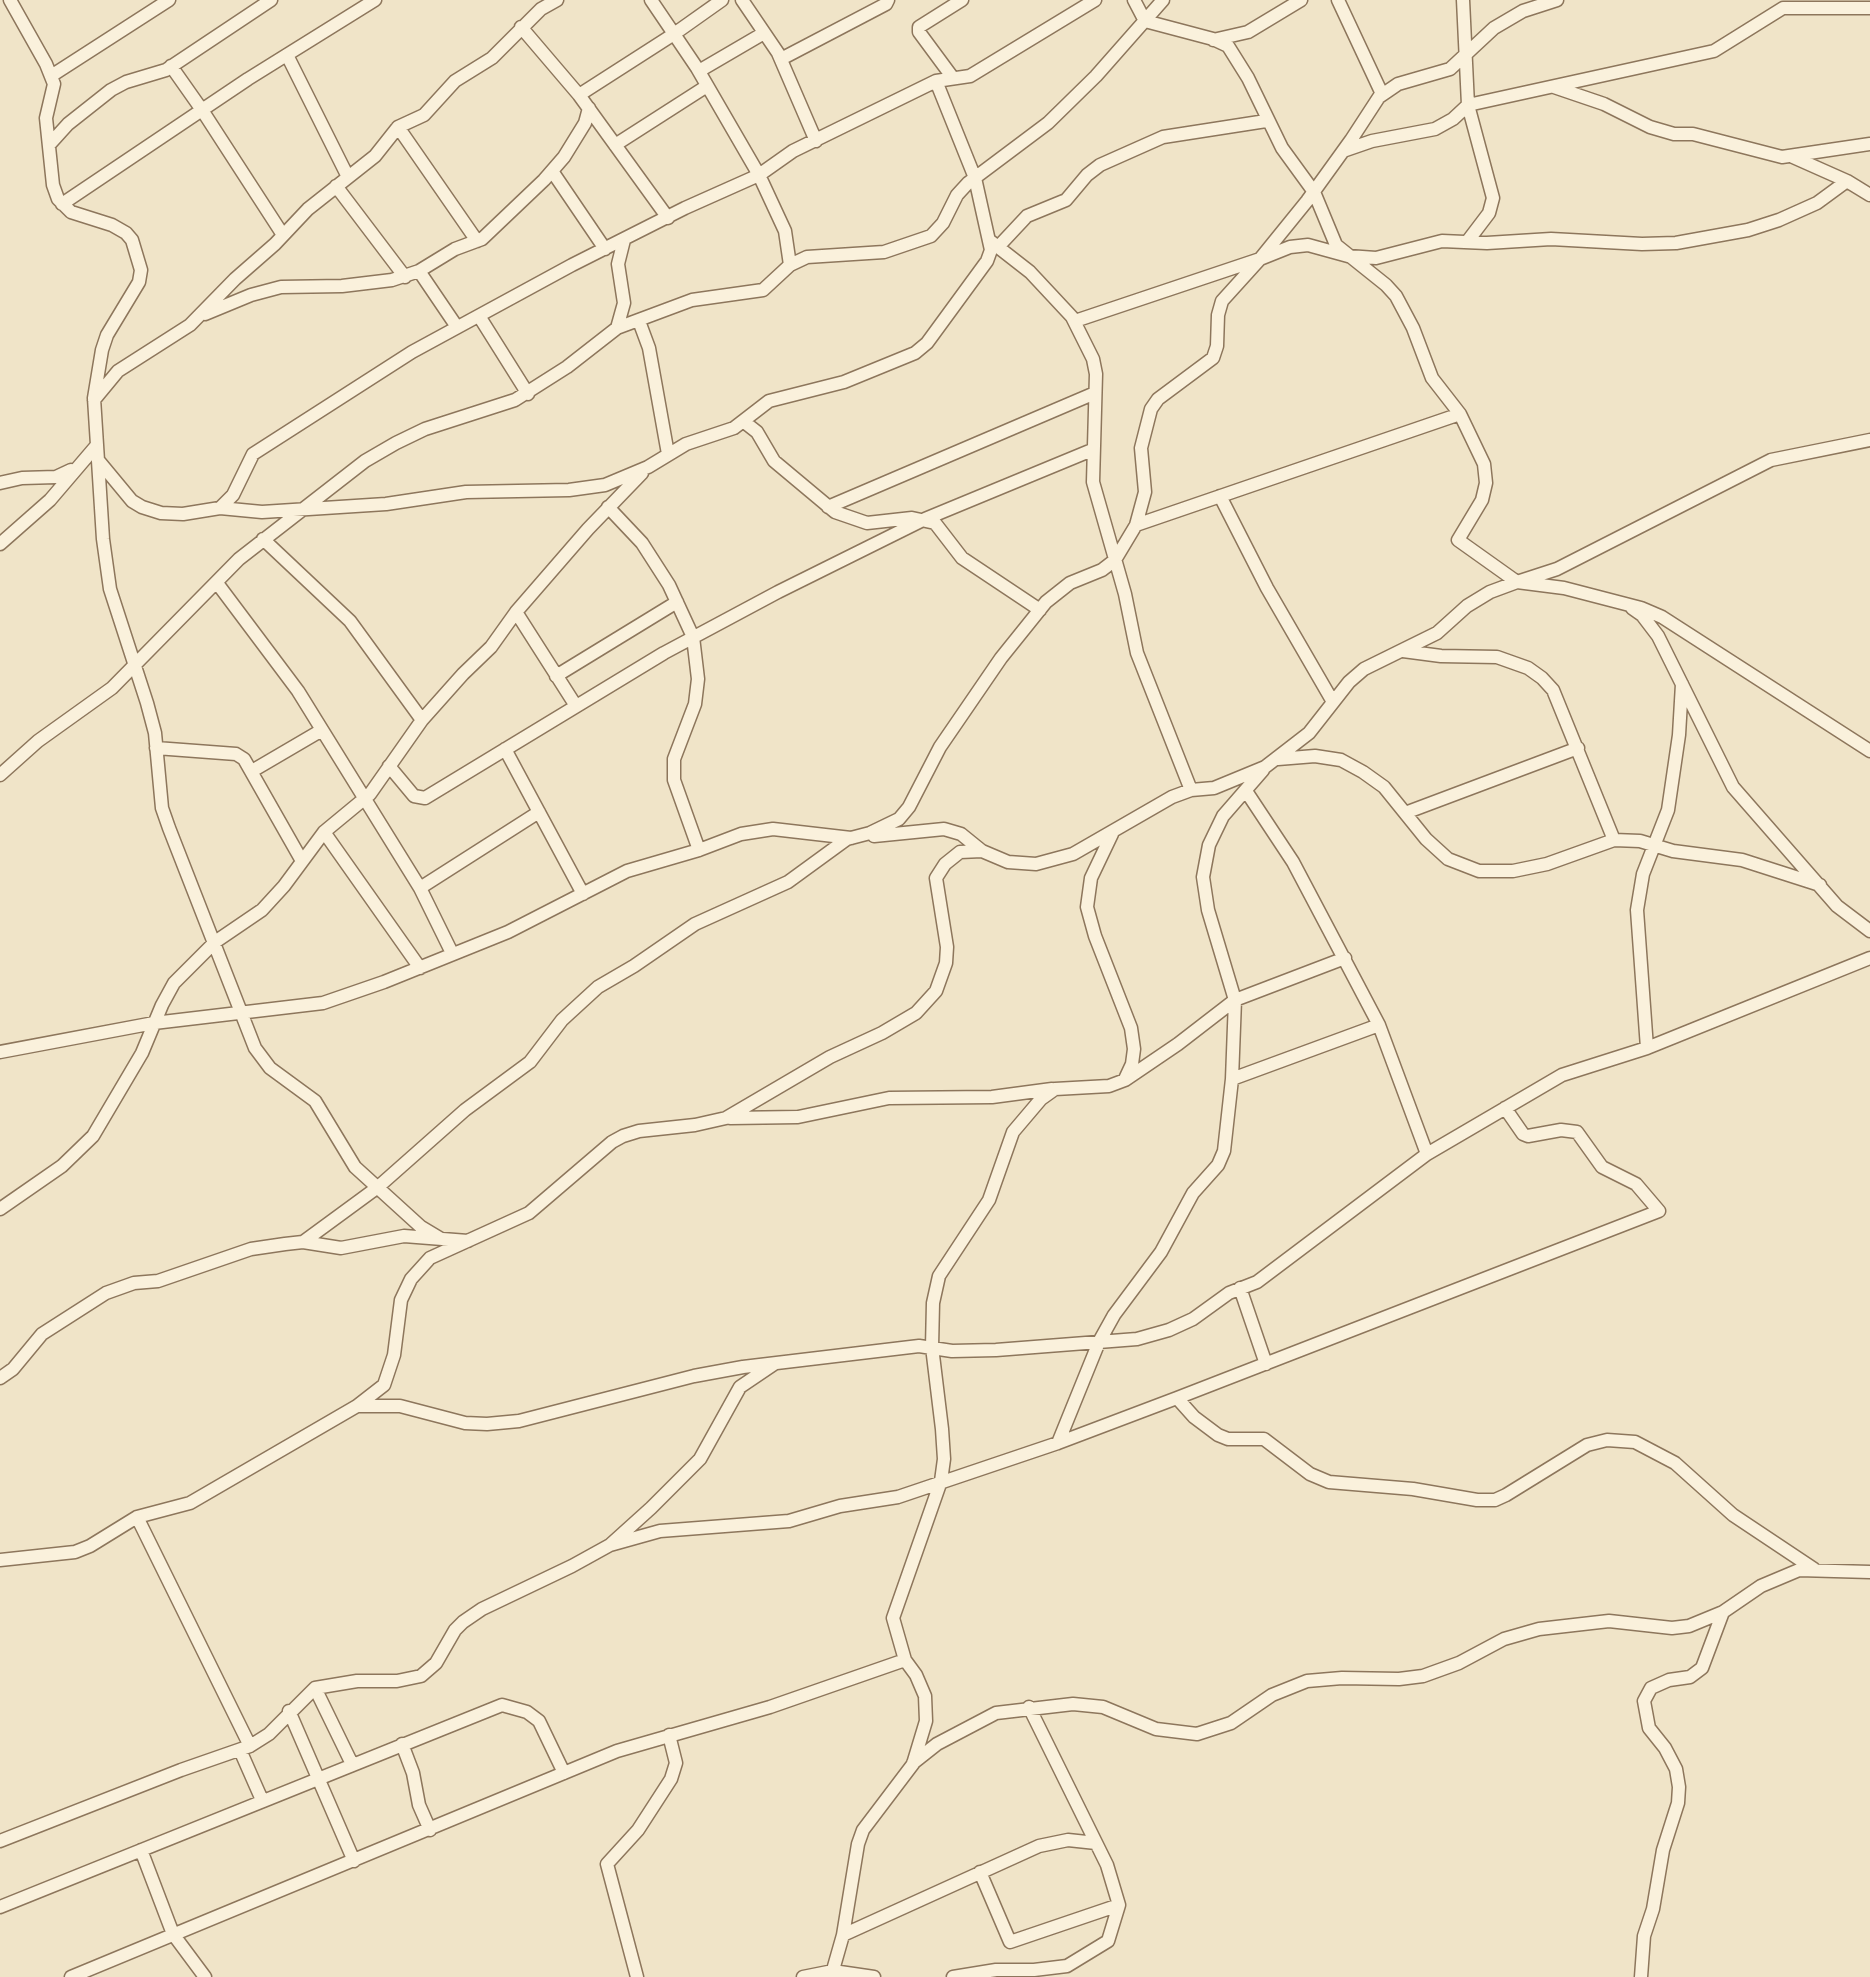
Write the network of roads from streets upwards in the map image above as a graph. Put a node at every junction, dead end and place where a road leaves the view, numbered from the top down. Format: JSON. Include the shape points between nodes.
{"nodes":[{"id":1,"x":10,"y":0,"type":"edge"},
{"id":2,"x":169,"y":0,"type":"edge"},
{"id":3,"x":271,"y":0,"type":"edge"},
{"id":4,"x":375,"y":0,"type":"edge"},
{"id":5,"x":557,"y":0,"type":"edge"},
{"id":6,"x":651,"y":0,"type":"edge"},
{"id":7,"x":722,"y":0,"type":"edge"},
{"id":8,"x":742,"y":0,"type":"edge"},
{"id":9,"x":888,"y":0,"type":"edge"},
{"id":10,"x":1095,"y":0,"type":"edge"},
{"id":11,"x":1134,"y":0,"type":"edge"},
{"id":12,"x":1163,"y":0,"type":"edge"},
{"id":13,"x":1301,"y":0,"type":"edge"},
{"id":14,"x":1338,"y":0,"type":"edge"},
{"id":15,"x":1463,"y":0,"type":"edge"},
{"id":16,"x":1557,"y":0,"type":"edge"},
{"id":17,"x":955,"y":2,"type":"edge"},
{"id":18,"x":1844,"y":3,"type":"edge"},
{"id":19,"x":1825,"y":4,"type":"edge"},
{"id":20,"x":1870,"y":8,"type":"edge"},
{"id":21,"x":1145,"y":21,"type":"junction"},
{"id":22,"x":521,"y":27,"type":"junction"},
{"id":23,"x":764,"y":33,"type":"junction"},
{"id":24,"x":674,"y":34,"type":"junction"},
{"id":25,"x":1213,"y":40,"type":"junction"},
{"id":26,"x":1465,"y":52,"type":"junction"},
{"id":27,"x":287,"y":55,"type":"junction"},
{"id":28,"x":781,"y":59,"type":"junction"},
{"id":29,"x":171,"y":66,"type":"junction"},
{"id":30,"x":699,"y":71,"type":"junction"},
{"id":31,"x":51,"y":76,"type":"junction"},
{"id":32,"x":953,"y":78,"type":"junction"},
{"id":33,"x":936,"y":81,"type":"junction"},
{"id":34,"x":707,"y":86,"type":"junction"},
{"id":35,"x":1553,"y":86,"type":"junction"},
{"id":36,"x":1382,"y":94,"type":"junction"},
{"id":37,"x":579,"y":95,"type":"junction"},
{"id":38,"x":1468,"y":105,"type":"junction"},
{"id":39,"x":589,"y":108,"type":"junction"},
{"id":40,"x":202,"y":110,"type":"junction"},
{"id":41,"x":1266,"y":121,"type":"junction"},
{"id":42,"x":398,"y":127,"type":"junction"},
{"id":43,"x":816,"y":141,"type":"junction"},
{"id":44,"x":1870,"y":144,"type":"edge"},
{"id":45,"x":49,"y":145,"type":"junction"},
{"id":46,"x":615,"y":145,"type":"junction"},
{"id":47,"x":1343,"y":152,"type":"junction"},
{"id":48,"x":1792,"y":157,"type":"junction"},
{"id":49,"x":552,"y":171,"type":"junction"},
{"id":50,"x":759,"y":175,"type":"junction"},
{"id":51,"x":348,"y":177,"type":"junction"},
{"id":52,"x":975,"y":178,"type":"junction"},
{"id":53,"x":1847,"y":181,"type":"junction"},
{"id":54,"x":336,"y":186,"type":"junction"},
{"id":55,"x":1314,"y":192,"type":"junction"},
{"id":56,"x":1870,"y":195,"type":"edge"},
{"id":57,"x":62,"y":204,"type":"junction"},
{"id":58,"x":668,"y":218,"type":"junction"},
{"id":59,"x":283,"y":236,"type":"junction"},
{"id":60,"x":624,"y":240,"type":"junction"},
{"id":61,"x":477,"y":241,"type":"junction"},
{"id":62,"x":1467,"y":242,"type":"junction"},
{"id":63,"x":994,"y":243,"type":"junction"},
{"id":64,"x":605,"y":249,"type":"junction"},
{"id":65,"x":1348,"y":256,"type":"junction"},
{"id":66,"x":1260,"y":259,"type":"junction"},
{"id":67,"x":790,"y":265,"type":"junction"},
{"id":68,"x":419,"y":271,"type":"junction"},
{"id":69,"x":405,"y":277,"type":"junction"},
{"id":70,"x":480,"y":316,"type":"junction"},
{"id":71,"x":198,"y":317,"type":"junction"},
{"id":72,"x":639,"y":321,"type":"junction"},
{"id":73,"x":1075,"y":321,"type":"junction"},
{"id":74,"x":457,"y":327,"type":"junction"},
{"id":75,"x":617,"y":328,"type":"junction"},
{"id":76,"x":1095,"y":393,"type":"junction"},
{"id":77,"x":528,"y":394,"type":"junction"},
{"id":78,"x":94,"y":400,"type":"junction"},
{"id":79,"x":1460,"y":414,"type":"junction"},
{"id":80,"x":743,"y":421,"type":"junction"},
{"id":81,"x":1870,"y":440,"type":"edge"},
{"id":82,"x":97,"y":445,"type":"junction"},
{"id":83,"x":1092,"y":450,"type":"junction"},
{"id":84,"x":668,"y":454,"type":"junction"},
{"id":85,"x":98,"y":460,"type":"junction"},
{"id":86,"x":80,"y":465,"type":"junction"},
{"id":87,"x":648,"y":467,"type":"junction"},
{"id":88,"x":0,"y":483,"type":"edge"},
{"id":89,"x":1220,"y":496,"type":"junction"},
{"id":90,"x":304,"y":507,"type":"junction"},
{"id":91,"x":608,"y":507,"type":"junction"},
{"id":92,"x":828,"y":507,"type":"junction"},
{"id":93,"x":219,"y":508,"type":"junction"},
{"id":94,"x":925,"y":519,"type":"junction"},
{"id":95,"x":1136,"y":525,"type":"junction"},
{"id":96,"x":263,"y":539,"type":"junction"},
{"id":97,"x":0,"y":544,"type":"edge"},
{"id":98,"x":1115,"y":560,"type":"junction"},
{"id":99,"x":1517,"y":582,"type":"junction"},
{"id":100,"x":217,"y":583,"type":"junction"},
{"id":101,"x":677,"y":602,"type":"junction"},
{"id":102,"x":1630,"y":607,"type":"junction"},
{"id":103,"x":1040,"y":610,"type":"junction"},
{"id":104,"x":516,"y":612,"type":"junction"},
{"id":105,"x":693,"y":636,"type":"junction"},
{"id":106,"x":1403,"y":651,"type":"junction"},
{"id":107,"x":135,"y":666,"type":"junction"},
{"id":108,"x":556,"y":676,"type":"junction"},
{"id":109,"x":1682,"y":681,"type":"junction"},
{"id":110,"x":1333,"y":702,"type":"junction"},
{"id":111,"x":576,"y":706,"type":"junction"},
{"id":112,"x":422,"y":720,"type":"junction"},
{"id":113,"x":322,"y":730,"type":"junction"},
{"id":114,"x":156,"y":748,"type":"junction"},
{"id":115,"x":1578,"y":748,"type":"junction"},
{"id":116,"x":505,"y":749,"type":"junction"},
{"id":117,"x":1870,"y":751,"type":"edge"},
{"id":118,"x":1278,"y":759,"type":"junction"},
{"id":119,"x":389,"y":766,"type":"junction"},
{"id":120,"x":1265,"y":767,"type":"junction"},
{"id":121,"x":252,"y":771,"type":"junction"},
{"id":122,"x":0,"y":775,"type":"edge"},
{"id":123,"x":1191,"y":790,"type":"junction"},
{"id":124,"x":1246,"y":791,"type":"junction"},
{"id":125,"x":364,"y":799,"type":"junction"},
{"id":126,"x":539,"y":812,"type":"junction"},
{"id":127,"x":1405,"y":813,"type":"junction"},
{"id":128,"x":324,"y":832,"type":"junction"},
{"id":129,"x":1112,"y":834,"type":"junction"},
{"id":130,"x":847,"y":839,"type":"junction"},
{"id":131,"x":1614,"y":840,"type":"junction"},
{"id":132,"x":1656,"y":846,"type":"junction"},
{"id":133,"x":699,"y":850,"type":"junction"},
{"id":134,"x":982,"y":851,"type":"junction"},
{"id":135,"x":302,"y":861,"type":"junction"},
{"id":136,"x":1820,"y":885,"type":"junction"},
{"id":137,"x":420,"y":888,"type":"junction"},
{"id":138,"x":583,"y":894,"type":"junction"},
{"id":139,"x":1870,"y":931,"type":"edge"},
{"id":140,"x":215,"y":942,"type":"junction"},
{"id":141,"x":452,"y":953,"type":"junction"},
{"id":142,"x":1345,"y":958,"type":"junction"},
{"id":143,"x":1870,"y":958,"type":"edge"},
{"id":144,"x":420,"y":968,"type":"junction"},
{"id":145,"x":1235,"y":1000,"type":"junction"},
{"id":146,"x":240,"y":1013,"type":"junction"},
{"id":147,"x":154,"y":1023,"type":"junction"},
{"id":148,"x":1379,"y":1025,"type":"junction"},
{"id":149,"x":1647,"y":1048,"type":"junction"},
{"id":150,"x":0,"y":1052,"type":"edge"},
{"id":151,"x":1232,"y":1079,"type":"junction"},
{"id":152,"x":1125,"y":1080,"type":"junction"},
{"id":153,"x":1055,"y":1089,"type":"junction"},
{"id":154,"x":1505,"y":1108,"type":"junction"},
{"id":155,"x":726,"y":1118,"type":"junction"},
{"id":156,"x":1427,"y":1154,"type":"junction"},
{"id":157,"x":378,"y":1187,"type":"junction"},
{"id":158,"x":0,"y":1209,"type":"edge"},
{"id":159,"x":441,"y":1239,"type":"junction"},
{"id":160,"x":471,"y":1241,"type":"junction"},
{"id":161,"x":303,"y":1242,"type":"junction"},
{"id":162,"x":1240,"y":1288,"type":"junction"},
{"id":163,"x":1099,"y":1342,"type":"junction"},
{"id":164,"x":932,"y":1347,"type":"junction"},
{"id":165,"x":777,"y":1362,"type":"junction"},
{"id":166,"x":1266,"y":1364,"type":"junction"},
{"id":167,"x":0,"y":1378,"type":"edge"},
{"id":168,"x":1177,"y":1398,"type":"junction"},
{"id":169,"x":357,"y":1406,"type":"junction"},
{"id":170,"x":1058,"y":1443,"type":"junction"},
{"id":171,"x":941,"y":1481,"type":"junction"},
{"id":172,"x":137,"y":1518,"type":"junction"},
{"id":173,"x":610,"y":1545,"type":"junction"},
{"id":174,"x":0,"y":1560,"type":"edge"},
{"id":175,"x":1815,"y":1569,"type":"junction"},
{"id":176,"x":1870,"y":1572,"type":"edge"},
{"id":177,"x":1723,"y":1612,"type":"junction"},
{"id":178,"x":904,"y":1660,"type":"junction"},
{"id":179,"x":315,"y":1688,"type":"junction"},
{"id":180,"x":1029,"y":1707,"type":"junction"},
{"id":181,"x":289,"y":1711,"type":"junction"},
{"id":182,"x":669,"y":1735,"type":"junction"},
{"id":183,"x":402,"y":1744,"type":"junction"},
{"id":184,"x":245,"y":1748,"type":"junction"},
{"id":185,"x":352,"y":1764,"type":"junction"},
{"id":186,"x":913,"y":1764,"type":"junction"},
{"id":187,"x":564,"y":1773,"type":"junction"},
{"id":188,"x":318,"y":1778,"type":"junction"},
{"id":189,"x":262,"y":1800,"type":"junction"},
{"id":190,"x":430,"y":1830,"type":"junction"},
{"id":191,"x":0,"y":1842,"type":"edge"},
{"id":192,"x":1096,"y":1843,"type":"junction"},
{"id":193,"x":141,"y":1850,"type":"junction"},
{"id":194,"x":354,"y":1861,"type":"junction"},
{"id":195,"x":980,"y":1872,"type":"junction"},
{"id":196,"x":1119,"y":1905,"type":"junction"},
{"id":197,"x":0,"y":1907,"type":"edge"},
{"id":198,"x":173,"y":1934,"type":"junction"},
{"id":199,"x":843,"y":1935,"type":"junction"},
{"id":200,"x":832,"y":1974,"type":"edge"},
{"id":201,"x":71,"y":1977,"type":"edge"},
{"id":202,"x":205,"y":1977,"type":"edge"},
{"id":203,"x":637,"y":1977,"type":"edge"},
{"id":204,"x":803,"y":1977,"type":"edge"},
{"id":205,"x":874,"y":1977,"type":"edge"},
{"id":206,"x":953,"y":1977,"type":"edge"},
{"id":207,"x":1641,"y":1977,"type":"edge"}],
"edges":[{"from":1,"to":31,"type":"street"},
{"from":2,"to":31,"type":"street"},
{"from":3,"to":29,"type":"street"},
{"from":4,"to":27,"type":"street"},
{"from":5,"to":22,"type":"street"},
{"from":6,"to":24,"type":"street"},
{"from":7,"to":24,"type":"street"},
{"from":8,"to":23,"type":"street"},
{"from":9,"to":28,"type":"street"},
{"from":10,"to":32,"type":"street","via":[[970,75]]},
{"from":11,"to":21,"type":"street"},
{"from":12,"to":21,"type":"street"},
{"from":13,"to":25,"type":"street","via":[[1248,32]]},
{"from":14,"to":36,"type":"street"},
{"from":15,"to":26,"type":"street"},
{"from":16,"to":26,"type":"street","via":[[1512,17]]},
{"from":17,"to":32,"type":"street","via":[[918,30]]},
{"from":18,"to":19,"type":"street"},
{"from":18,"to":20,"type":"street"},
{"from":19,"to":35,"type":"street","via":[[1783,8],[1714,51]]},
{"from":21,"to":25,"type":"street"},
{"from":21,"to":52,"type":"street","via":[[1048,123]]},
{"from":22,"to":37,"type":"street"},
{"from":22,"to":42,"type":"street","via":[[492,58],[455,81],[424,115]]},
{"from":23,"to":28,"type":"street"},
{"from":23,"to":30,"type":"street"},
{"from":24,"to":30,"type":"street"},
{"from":24,"to":37,"type":"street"},
{"from":25,"to":41,"type":"street","via":[[1228,46],[1235,55]]},
{"from":26,"to":36,"type":"street","via":[[1450,69],[1398,84]]},
{"from":26,"to":38,"type":"street"},
{"from":27,"to":40,"type":"street"},
{"from":27,"to":51,"type":"street"},
{"from":28,"to":43,"type":"street"},
{"from":29,"to":40,"type":"street"},
{"from":29,"to":45,"type":"street","via":[[111,90],[68,124]]},
{"from":30,"to":34,"type":"street"},
{"from":31,"to":45,"type":"street","via":[[54,92],[46,118]]},
{"from":32,"to":33,"type":"street"},
{"from":33,"to":43,"type":"street"},
{"from":33,"to":52,"type":"street"},
{"from":34,"to":46,"type":"street"},
{"from":34,"to":50,"type":"street"},
{"from":35,"to":38,"type":"street"},
{"from":35,"to":48,"type":"street","via":[[1659,130]]},
{"from":36,"to":47,"type":"street"},
{"from":37,"to":39,"type":"street"},
{"from":38,"to":47,"type":"street","via":[[1435,129],[1372,141]]},
{"from":38,"to":62,"type":"street","via":[[1493,198],[1489,213]]},
{"from":39,"to":46,"type":"street"},
{"from":39,"to":49,"type":"street","via":[[578,134]]},
{"from":40,"to":57,"type":"street"},
{"from":40,"to":59,"type":"street"},
{"from":41,"to":55,"type":"street"},
{"from":41,"to":63,"type":"street","via":[[1163,137],[1100,165],[1062,204],[1022,219]]},
{"from":42,"to":51,"type":"street","via":[[375,156]]},
{"from":42,"to":61,"type":"street"},
{"from":43,"to":50,"type":"street"},
{"from":44,"to":48,"type":"street"},
{"from":45,"to":57,"type":"street","via":[[53,185]]},
{"from":46,"to":58,"type":"street"},
{"from":47,"to":55,"type":"street"},
{"from":48,"to":53,"type":"street"},
{"from":49,"to":61,"type":"street"},
{"from":49,"to":64,"type":"street"},
{"from":50,"to":58,"type":"street"},
{"from":50,"to":67,"type":"street","via":[[785,231]]},
{"from":51,"to":54,"type":"street"},
{"from":52,"to":63,"type":"street"},
{"from":52,"to":67,"type":"street","via":[[957,195],[936,232],[926,238],[884,252],[807,256]]},
{"from":53,"to":56,"type":"street"},
{"from":53,"to":62,"type":"street","via":[[1817,203],[1779,220],[1697,240],[1662,244],[1551,239]]},
{"from":54,"to":59,"type":"street"},
{"from":54,"to":69,"type":"street"},
{"from":55,"to":65,"type":"street","via":[[1330,236]]},
{"from":55,"to":66,"type":"street"},
{"from":57,"to":78,"type":"street","via":[[79,215],[126,233],[141,270],[139,282],[107,335]]},
{"from":58,"to":60,"type":"street"},
{"from":59,"to":71,"type":"street"},
{"from":60,"to":64,"type":"street"},
{"from":60,"to":75,"type":"street","via":[[618,264],[624,303]]},
{"from":61,"to":68,"type":"street","via":[[455,249]]},
{"from":62,"to":65,"type":"street","via":[[1442,241],[1382,258]]},
{"from":63,"to":73,"type":"street","via":[[1030,272]]},
{"from":63,"to":80,"type":"street","via":[[987,261],[919,350],[844,382],[769,401]]},
{"from":64,"to":70,"type":"street"},
{"from":65,"to":66,"type":"street","via":[[1308,245],[1290,247]]},
{"from":65,"to":79,"type":"street","via":[[1396,296],[1413,327],[1432,378]]},
{"from":66,"to":73,"type":"street"},
{"from":66,"to":95,"type":"street","via":[[1222,301],[1213,358],[1158,399],[1151,409],[1141,448],[1145,492]]},
{"from":67,"to":72,"type":"street","via":[[763,290],[692,300]]},
{"from":68,"to":69,"type":"street"},
{"from":68,"to":74,"type":"street"},
{"from":69,"to":71,"type":"street","via":[[374,283],[281,287]]},
{"from":70,"to":74,"type":"street"},
{"from":70,"to":77,"type":"street"},
{"from":71,"to":78,"type":"street","via":[[183,331],[118,371]]},
{"from":72,"to":75,"type":"street"},
{"from":72,"to":84,"type":"street","via":[[649,348]]},
{"from":73,"to":76,"type":"street","via":[[1093,359]]},
{"from":74,"to":93,"type":"street","via":[[262,446],[248,462],[233,495]]},
{"from":75,"to":77,"type":"street"},
{"from":76,"to":83,"type":"street"},
{"from":76,"to":92,"type":"street"},
{"from":77,"to":90,"type":"street","via":[[425,429],[396,443]]},
{"from":78,"to":82,"type":"street"},
{"from":79,"to":89,"type":"street"},
{"from":79,"to":99,"type":"street","via":[[1484,464],[1486,483],[1482,500],[1458,540]]},
{"from":80,"to":84,"type":"street"},
{"from":80,"to":92,"type":"street","via":[[757,432],[774,461]]},
{"from":81,"to":99,"type":"street","via":[[1771,460],[1557,569]]},
{"from":82,"to":85,"type":"street"},
{"from":82,"to":86,"type":"street"},
{"from":83,"to":94,"type":"street"},
{"from":83,"to":98,"type":"street","via":[[1093,482]]},
{"from":84,"to":87,"type":"street"},
{"from":85,"to":93,"type":"street","via":[[132,501],[142,507],[183,514]]},
{"from":85,"to":107,"type":"street","via":[[110,589]]},
{"from":86,"to":88,"type":"street","via":[[56,477]]},
{"from":86,"to":97,"type":"street","via":[[50,500]]},
{"from":87,"to":90,"type":"street","via":[[614,483],[569,490],[466,492],[386,504]]},
{"from":87,"to":91,"type":"street"},
{"from":89,"to":95,"type":"street"},
{"from":89,"to":110,"type":"street","via":[[1267,588]]},
{"from":90,"to":93,"type":"street","via":[[248,512]]},
{"from":90,"to":96,"type":"street"},
{"from":91,"to":101,"type":"street","via":[[642,543]]},
{"from":91,"to":104,"type":"street"},
{"from":92,"to":94,"type":"street","via":[[867,523]]},
{"from":94,"to":103,"type":"street","via":[[944,531],[962,558]]},
{"from":94,"to":105,"type":"street"},
{"from":95,"to":98,"type":"street"},
{"from":96,"to":100,"type":"street"},
{"from":96,"to":112,"type":"street","via":[[350,621]]},
{"from":98,"to":103,"type":"street","via":[[1063,588]]},
{"from":98,"to":123,"type":"street","via":[[1137,653]]},
{"from":99,"to":102,"type":"street","via":[[1584,592]]},
{"from":99,"to":106,"type":"street","via":[[1490,592],[1437,633]]},
{"from":100,"to":107,"type":"street"},
{"from":100,"to":113,"type":"street","via":[[298,691]]},
{"from":101,"to":105,"type":"street"},
{"from":101,"to":108,"type":"street"},
{"from":102,"to":109,"type":"street","via":[[1642,615],[1658,636]]},
{"from":102,"to":117,"type":"street","via":[[1662,617]]},
{"from":103,"to":130,"type":"street","via":[[1001,658],[940,747],[909,807],[882,828]]},
{"from":104,"to":108,"type":"street"},
{"from":104,"to":112,"type":"street","via":[[492,647]]},
{"from":105,"to":111,"type":"street"},
{"from":105,"to":133,"type":"street","via":[[695,704],[674,759],[674,780]]},
{"from":106,"to":110,"type":"street","via":[[1364,669]]},
{"from":106,"to":115,"type":"street","via":[[1497,657],[1528,668],[1553,690]]},
{"from":107,"to":114,"type":"street"},
{"from":107,"to":122,"type":"street"},
{"from":108,"to":111,"type":"street"},
{"from":109,"to":132,"type":"street","via":[[1668,810]]},
{"from":109,"to":136,"type":"street","via":[[1733,787]]},
{"from":110,"to":118,"type":"street","via":[[1308,733]]},
{"from":111,"to":116,"type":"street"},
{"from":112,"to":119,"type":"street"},
{"from":113,"to":121,"type":"street"},
{"from":113,"to":125,"type":"street"},
{"from":114,"to":121,"type":"street","via":[[236,754]]},
{"from":114,"to":140,"type":"street","via":[[162,808]]},
{"from":115,"to":127,"type":"street"},
{"from":115,"to":131,"type":"street"},
{"from":116,"to":119,"type":"street","via":[[425,798],[414,796]]},
{"from":116,"to":126,"type":"street"},
{"from":118,"to":120,"type":"street"},
{"from":118,"to":127,"type":"street","via":[[1315,756],[1341,760],[1384,787]]},
{"from":119,"to":125,"type":"street"},
{"from":120,"to":123,"type":"street","via":[[1214,788]]},
{"from":120,"to":124,"type":"street"},
{"from":121,"to":135,"type":"street"},
{"from":123,"to":129,"type":"street","via":[[1145,810]]},
{"from":124,"to":142,"type":"street","via":[[1293,862]]},
{"from":124,"to":145,"type":"street","via":[[1224,816],[1209,845],[1203,877],[1208,910]]},
{"from":125,"to":128,"type":"street"},
{"from":125,"to":137,"type":"street"},
{"from":126,"to":137,"type":"street"},
{"from":126,"to":138,"type":"street"},
{"from":127,"to":131,"type":"street","via":[[1448,859],[1479,872],[1547,864]]},
{"from":128,"to":135,"type":"street"},
{"from":128,"to":144,"type":"street"},
{"from":129,"to":134,"type":"street","via":[[1073,854],[1036,864],[1008,862]]},
{"from":129,"to":152,"type":"street","via":[[1091,878],[1087,907],[1131,1028],[1134,1049]]},
{"from":130,"to":133,"type":"street","via":[[756,830]]},
{"from":130,"to":134,"type":"street","via":[[945,829],[961,834]]},
{"from":130,"to":157,"type":"street","via":[[788,882],[695,924],[598,987],[562,1020],[530,1062],[465,1110]]},
{"from":131,"to":132,"type":"street"},
{"from":132,"to":136,"type":"street","via":[[1742,860]]},
{"from":132,"to":149,"type":"street","via":[[1643,874],[1637,910]]},
{"from":133,"to":138,"type":"street","via":[[627,871]]},
{"from":134,"to":155,"type":"street","via":[[960,852],[936,878],[946,963],[936,991],[927,1002],[904,1022],[830,1057]]},
{"from":135,"to":140,"type":"street","via":[[262,910]]},
{"from":136,"to":139,"type":"street","via":[[1837,906]]},
{"from":137,"to":141,"type":"street"},
{"from":138,"to":141,"type":"street","via":[[507,932]]},
{"from":140,"to":146,"type":"street"},
{"from":140,"to":147,"type":"street","via":[[174,983]]},
{"from":141,"to":144,"type":"street"},
{"from":142,"to":145,"type":"street"},
{"from":142,"to":148,"type":"street"},
{"from":143,"to":149,"type":"street"},
{"from":144,"to":146,"type":"street","via":[[323,1003]]},
{"from":145,"to":151,"type":"street"},
{"from":145,"to":152,"type":"street"},
{"from":146,"to":147,"type":"street"},
{"from":146,"to":157,"type":"street","via":[[255,1048],[270,1068],[315,1101],[355,1167]]},
{"from":147,"to":150,"type":"street"},
{"from":147,"to":158,"type":"street","via":[[142,1053],[93,1136],[62,1166]]},
{"from":148,"to":151,"type":"street"},
{"from":148,"to":156,"type":"street"},
{"from":149,"to":154,"type":"street","via":[[1562,1075]]},
{"from":151,"to":163,"type":"street","via":[[1224,1151],[1218,1165],[1193,1193],[1176,1228],[1128,1292]]},
{"from":152,"to":153,"type":"street","via":[[1109,1086]]},
{"from":153,"to":155,"type":"street","via":[[992,1097],[889,1098],[798,1117]]},
{"from":153,"to":164,"type":"street","via":[[1026,1114],[1013,1132],[989,1200],[939,1276],[933,1303]]},
{"from":154,"to":156,"type":"street"},
{"from":154,"to":166,"type":"street","via":[[1528,1136],[1561,1130],[1577,1132],[1602,1167],[1636,1184],[1659,1211]]},
{"from":155,"to":160,"type":"street","via":[[623,1136],[529,1213]]},
{"from":156,"to":162,"type":"street","via":[[1257,1282]]},
{"from":157,"to":159,"type":"street","via":[[421,1227]]},
{"from":157,"to":161,"type":"street"},
{"from":159,"to":160,"type":"street"},
{"from":159,"to":161,"type":"street","via":[[404,1236],[341,1248]]},
{"from":160,"to":169,"type":"street","via":[[430,1258],[411,1279],[398,1310],[391,1371],[384,1385]]},
{"from":161,"to":167,"type":"street","via":[[251,1249],[158,1281],[134,1283],[106,1293],[42,1334],[13,1369]]},
{"from":162,"to":163,"type":"street","via":[[1169,1330],[1137,1339]]},
{"from":162,"to":166,"type":"street"},
{"from":163,"to":164,"type":"street","via":[[996,1350],[952,1351]]},
{"from":163,"to":170,"type":"street"},
{"from":164,"to":165,"type":"street"},
{"from":164,"to":171,"type":"street","via":[[942,1429]]},
{"from":165,"to":169,"type":"street","via":[[694,1376],[519,1421],[465,1423],[400,1406]]},
{"from":165,"to":173,"type":"street","via":[[740,1387],[700,1459]]},
{"from":166,"to":168,"type":"street"},
{"from":168,"to":170,"type":"street"},
{"from":168,"to":175,"type":"street","via":[[1218,1435],[1228,1439],[1264,1439],[1310,1474],[1329,1482],[1413,1489],[1477,1500],[1495,1500],[1506,1495],[1587,1445],[1608,1440],[1635,1442],[1674,1463],[1733,1515]]},
{"from":169,"to":172,"type":"street","via":[[190,1503]]},
{"from":170,"to":171,"type":"street"},
{"from":171,"to":173,"type":"street","via":[[898,1497],[849,1504],[789,1521],[660,1531]]},
{"from":171,"to":178,"type":"street","via":[[893,1618]]},
{"from":172,"to":174,"type":"street","via":[[75,1551]]},
{"from":172,"to":184,"type":"street"},
{"from":173,"to":179,"type":"street","via":[[482,1609],[455,1630],[436,1663],[421,1676]]},
{"from":175,"to":176,"type":"street"},
{"from":175,"to":177,"type":"street","via":[[1781,1576]]},
{"from":177,"to":180,"type":"street","via":[[1689,1626],[1672,1628],[1609,1621],[1539,1629],[1504,1639],[1459,1663],[1423,1676],[1307,1681],[1272,1695],[1231,1723],[1197,1734],[1156,1729],[1103,1707]]},
{"from":177,"to":207,"type":"street","via":[[1702,1668],[1690,1677],[1669,1680],[1652,1689],[1644,1701],[1649,1728],[1676,1769],[1679,1787],[1644,1936]]},
{"from":178,"to":182,"type":"street","via":[[770,1707]]},
{"from":178,"to":186,"type":"street","via":[[922,1686],[927,1708]]},
{"from":179,"to":181,"type":"street"},
{"from":179,"to":185,"type":"street"},
{"from":180,"to":186,"type":"street","via":[[979,1720]]},
{"from":180,"to":192,"type":"street"},
{"from":181,"to":184,"type":"street","via":[[269,1734]]},
{"from":181,"to":188,"type":"street"},
{"from":182,"to":187,"type":"street"},
{"from":182,"to":203,"type":"street","via":[[676,1763],[671,1779],[638,1830],[607,1864]]},
{"from":183,"to":185,"type":"street"},
{"from":183,"to":187,"type":"street","via":[[502,1705],[515,1707],[539,1721]]},
{"from":183,"to":190,"type":"street"},
{"from":184,"to":189,"type":"street"},
{"from":184,"to":191,"type":"street"},
{"from":185,"to":188,"type":"street"},
{"from":186,"to":199,"type":"street","via":[[863,1830]]},
{"from":187,"to":190,"type":"street"},
{"from":188,"to":189,"type":"street"},
{"from":188,"to":194,"type":"street"},
{"from":189,"to":193,"type":"street"},
{"from":190,"to":194,"type":"street"},
{"from":192,"to":195,"type":"street","via":[[1068,1840],[1039,1846]]},
{"from":192,"to":196,"type":"street"},
{"from":193,"to":197,"type":"street"},
{"from":193,"to":198,"type":"street"},
{"from":194,"to":198,"type":"street"},
{"from":195,"to":196,"type":"street","via":[[1010,1942]]},
{"from":195,"to":199,"type":"street"},
{"from":196,"to":206,"type":"street","via":[[1108,1941],[1067,1966]]},
{"from":198,"to":201,"type":"street"},
{"from":198,"to":202,"type":"street"},
{"from":199,"to":200,"type":"street"},
{"from":200,"to":204,"type":"street"},
{"from":200,"to":205,"type":"street"}]}
